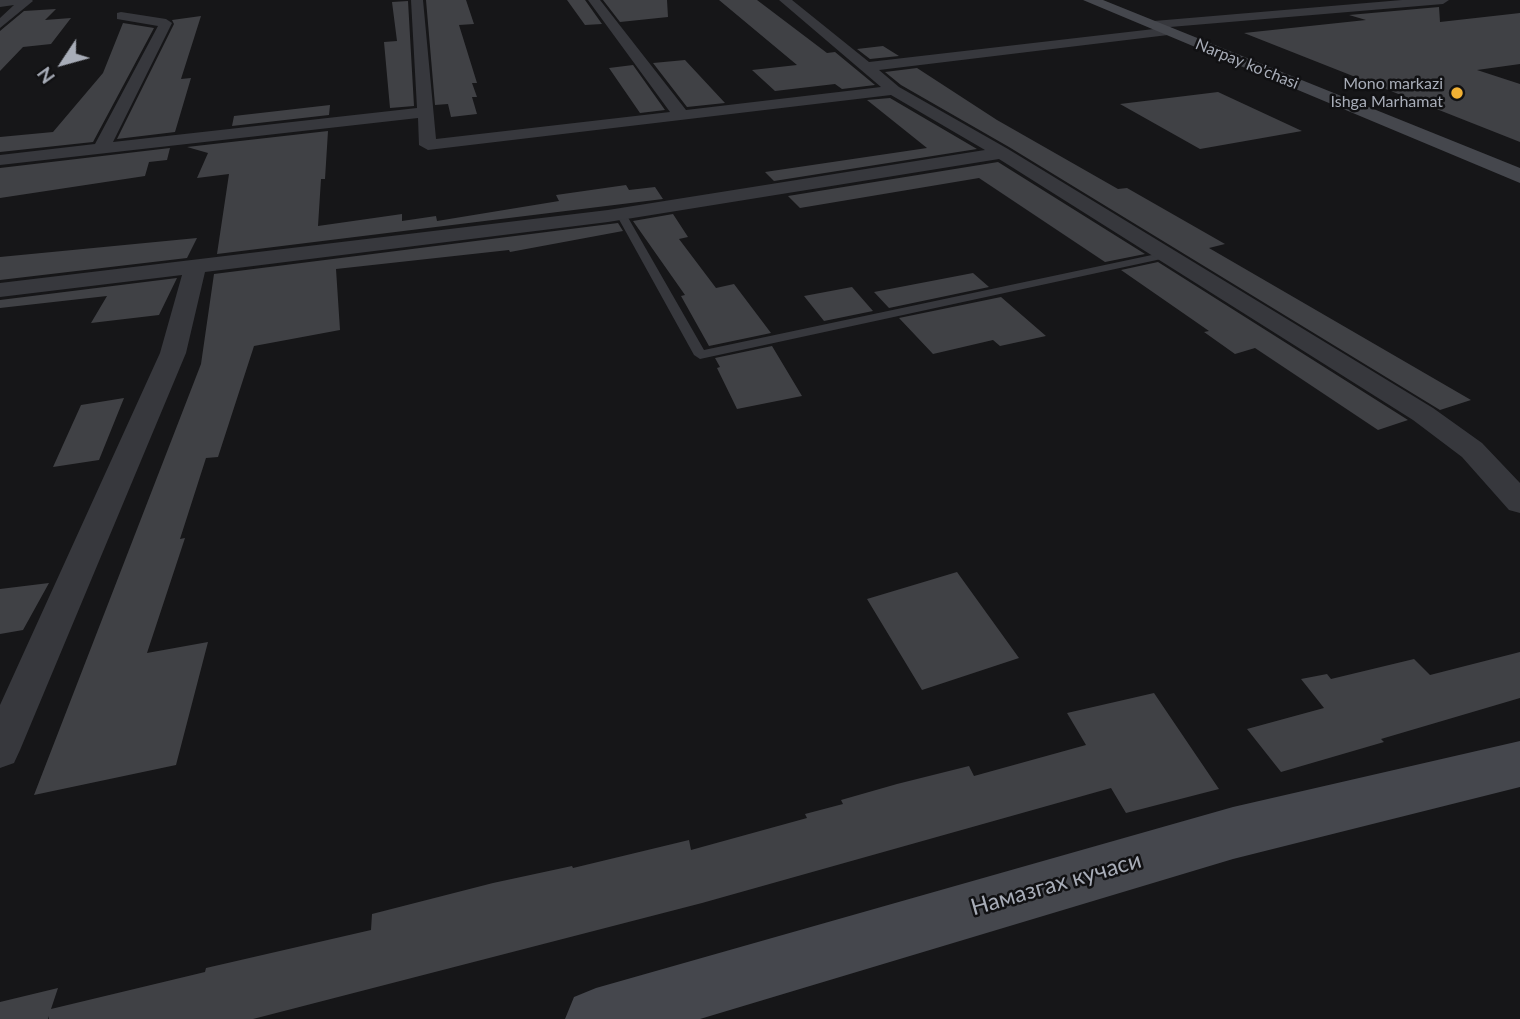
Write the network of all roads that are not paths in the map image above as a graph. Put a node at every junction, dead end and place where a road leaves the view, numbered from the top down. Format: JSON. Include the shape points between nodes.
{"nodes":[{"id":1,"x":416,"y":0,"type":"edge"},
{"id":2,"x":594,"y":0,"type":"edge"},
{"id":3,"x":785,"y":0,"type":"edge"},
{"id":4,"x":1090,"y":0,"type":"edge"},
{"id":5,"x":1443,"y":0,"type":"edge"},
{"id":6,"x":0,"y":3,"type":"edge"},
{"id":7,"x":121,"y":16,"type":"dead end"},
{"id":8,"x":0,"y":24,"type":"edge"},
{"id":9,"x":1161,"y":28,"type":"junction"},
{"id":10,"x":867,"y":67,"type":"junction"},
{"id":11,"x":894,"y":90,"type":"junction"},
{"id":12,"x":425,"y":112,"type":"junction"},
{"id":13,"x":682,"y":116,"type":"junction"},
{"id":14,"x":101,"y":149,"type":"junction"},
{"id":15,"x":1002,"y":153,"type":"junction"},
{"id":16,"x":0,"y":160,"type":"edge"},
{"id":17,"x":1520,"y":176,"type":"edge"},
{"id":18,"x":621,"y":214,"type":"junction"},
{"id":19,"x":1166,"y":255,"type":"junction"},
{"id":20,"x":195,"y":267,"type":"junction"},
{"id":21,"x":0,"y":290,"type":"edge"},
{"id":22,"x":1520,"y":502,"type":"edge"},
{"id":23,"x":0,"y":750,"type":"edge"},
{"id":24,"x":1520,"y":765,"type":"edge"},
{"id":25,"x":596,"y":1019,"type":"edge"}],
"edges":[{"from":1,"to":12,"type":"street"},
{"from":2,"to":13,"type":"street"},
{"from":3,"to":10,"type":"street"},
{"from":4,"to":9,"type":"main road","name":"Narpay ko'chasi"},
{"from":5,"to":9,"type":"street"},
{"from":6,"to":8,"type":"street","via":[[27,1]]},
{"from":7,"to":14,"type":"street","via":[[166,23]]},
{"from":9,"to":10,"type":"street"},
{"from":9,"to":17,"type":"main road","name":"Narpay ko'chasi"},
{"from":10,"to":11,"type":"street"},
{"from":11,"to":13,"type":"street"},
{"from":11,"to":15,"type":"street"},
{"from":12,"to":13,"type":"street","via":[[428,145]]},
{"from":12,"to":14,"type":"street"},
{"from":14,"to":16,"type":"street"},
{"from":15,"to":18,"type":"street"},
{"from":15,"to":19,"type":"street"},
{"from":18,"to":19,"type":"lane","via":[[699,355]]},
{"from":18,"to":20,"type":"street"},
{"from":19,"to":22,"type":"street","via":[[1423,414],[1472,450]]},
{"from":20,"to":21,"type":"street"},
{"from":20,"to":23,"type":"street","via":[[173,354]]},
{"from":24,"to":25,"type":"main road","name":"Намазгах кучаси","via":[[1233,832]]}]}
